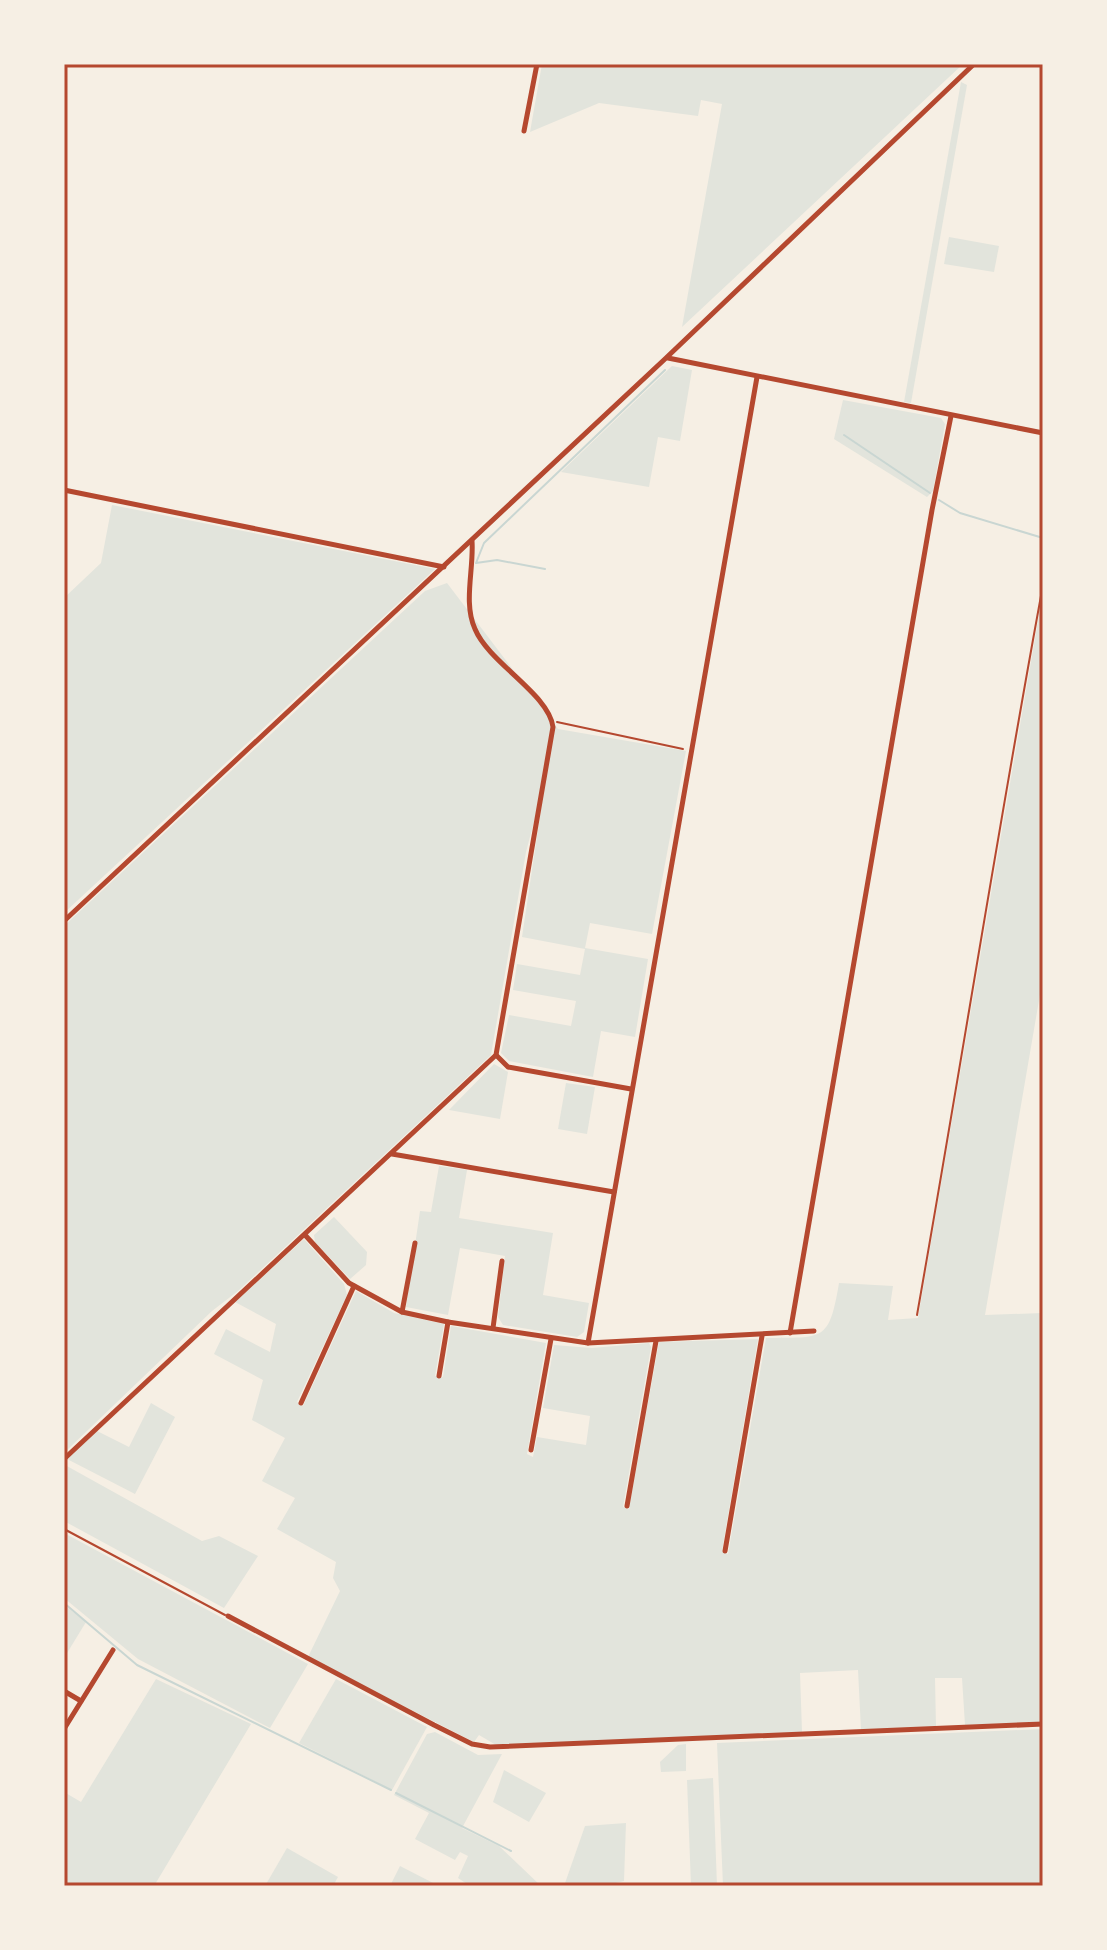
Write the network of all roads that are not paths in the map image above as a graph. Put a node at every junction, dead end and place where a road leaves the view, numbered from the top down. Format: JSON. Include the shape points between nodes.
{"nodes":[{"id":1,"x":537,"y":64,"type":"edge"},
{"id":2,"x":974,"y":64,"type":"edge"},
{"id":3,"x":524,"y":131,"type":"dead end"},
{"id":4,"x":666,"y":358,"type":"junction"},
{"id":5,"x":757,"y":377,"type":"junction"},
{"id":6,"x":951,"y":416,"type":"junction"},
{"id":7,"x":1043,"y":433,"type":"edge"},
{"id":8,"x":64,"y":490,"type":"edge"},
{"id":9,"x":472,"y":540,"type":"junction"},
{"id":10,"x":444,"y":567,"type":"junction"},
{"id":11,"x":64,"y":921,"type":"edge"},
{"id":12,"x":496,"y":1055,"type":"junction"},
{"id":13,"x":631,"y":1089,"type":"junction"},
{"id":14,"x":391,"y":1154,"type":"junction"},
{"id":15,"x":614,"y":1192,"type":"junction"},
{"id":16,"x":305,"y":1235,"type":"junction"},
{"id":17,"x":415,"y":1243,"type":"dead end"},
{"id":18,"x":502,"y":1261,"type":"dead end"},
{"id":19,"x":354,"y":1286,"type":"junction"},
{"id":20,"x":402,"y":1312,"type":"junction"},
{"id":21,"x":448,"y":1322,"type":"junction"},
{"id":22,"x":493,"y":1328,"type":"junction"},
{"id":23,"x":814,"y":1331,"type":"dead end"},
{"id":24,"x":790,"y":1333,"type":"junction"},
{"id":25,"x":762,"y":1336,"type":"junction"},
{"id":26,"x":551,"y":1339,"type":"junction"},
{"id":27,"x":656,"y":1341,"type":"junction"},
{"id":28,"x":588,"y":1343,"type":"junction"},
{"id":29,"x":439,"y":1376,"type":"dead end"},
{"id":30,"x":301,"y":1403,"type":"dead end"},
{"id":31,"x":531,"y":1450,"type":"dead end"},
{"id":32,"x":64,"y":1459,"type":"edge"},
{"id":33,"x":627,"y":1506,"type":"dead end"},
{"id":34,"x":64,"y":1529,"type":"edge"},
{"id":35,"x":725,"y":1551,"type":"dead end"},
{"id":36,"x":228,"y":1616,"type":"joint"},
{"id":37,"x":113,"y":1650,"type":"dead end"},
{"id":38,"x":64,"y":1691,"type":"edge"},
{"id":39,"x":81,"y":1701,"type":"junction"},
{"id":40,"x":1043,"y":1724,"type":"edge"},
{"id":41,"x":64,"y":1729,"type":"edge"}],
"edges":[{"from":1,"to":3,"type":"street"},
{"from":2,"to":4,"type":"street"},
{"from":4,"to":5,"type":"street"},
{"from":4,"to":9,"type":"street"},
{"from":5,"to":6,"type":"street"},
{"from":5,"to":13,"type":"street"},
{"from":6,"to":7,"type":"street"},
{"from":6,"to":24,"type":"street"},
{"from":8,"to":10,"type":"street"},
{"from":9,"to":10,"type":"street"},
{"from":9,"to":12,"type":"street","via":[[473,626],[487,649],[552,720]]},
{"from":10,"to":11,"type":"street"},
{"from":12,"to":13,"type":"street","via":[[508,1067]]},
{"from":12,"to":14,"type":"street"},
{"from":13,"to":15,"type":"street"},
{"from":14,"to":15,"type":"street"},
{"from":14,"to":16,"type":"street"},
{"from":15,"to":28,"type":"street"},
{"from":16,"to":19,"type":"street"},
{"from":16,"to":32,"type":"street"},
{"from":17,"to":20,"type":"street"},
{"from":18,"to":22,"type":"street"},
{"from":19,"to":20,"type":"street"},
{"from":19,"to":30,"type":"street"},
{"from":20,"to":21,"type":"street"},
{"from":21,"to":22,"type":"street"},
{"from":21,"to":29,"type":"street"},
{"from":22,"to":26,"type":"street"},
{"from":23,"to":24,"type":"street"},
{"from":24,"to":25,"type":"street"},
{"from":25,"to":27,"type":"street"},
{"from":25,"to":35,"type":"street"},
{"from":26,"to":28,"type":"street"},
{"from":26,"to":31,"type":"street"},
{"from":27,"to":28,"type":"street"},
{"from":27,"to":33,"type":"street"},
{"from":34,"to":36,"type":"lane"},
{"from":36,"to":40,"type":"street","via":[[472,1744],[490,1747]]},
{"from":37,"to":39,"type":"street"},
{"from":38,"to":39,"type":"street"},
{"from":39,"to":41,"type":"street"}]}
